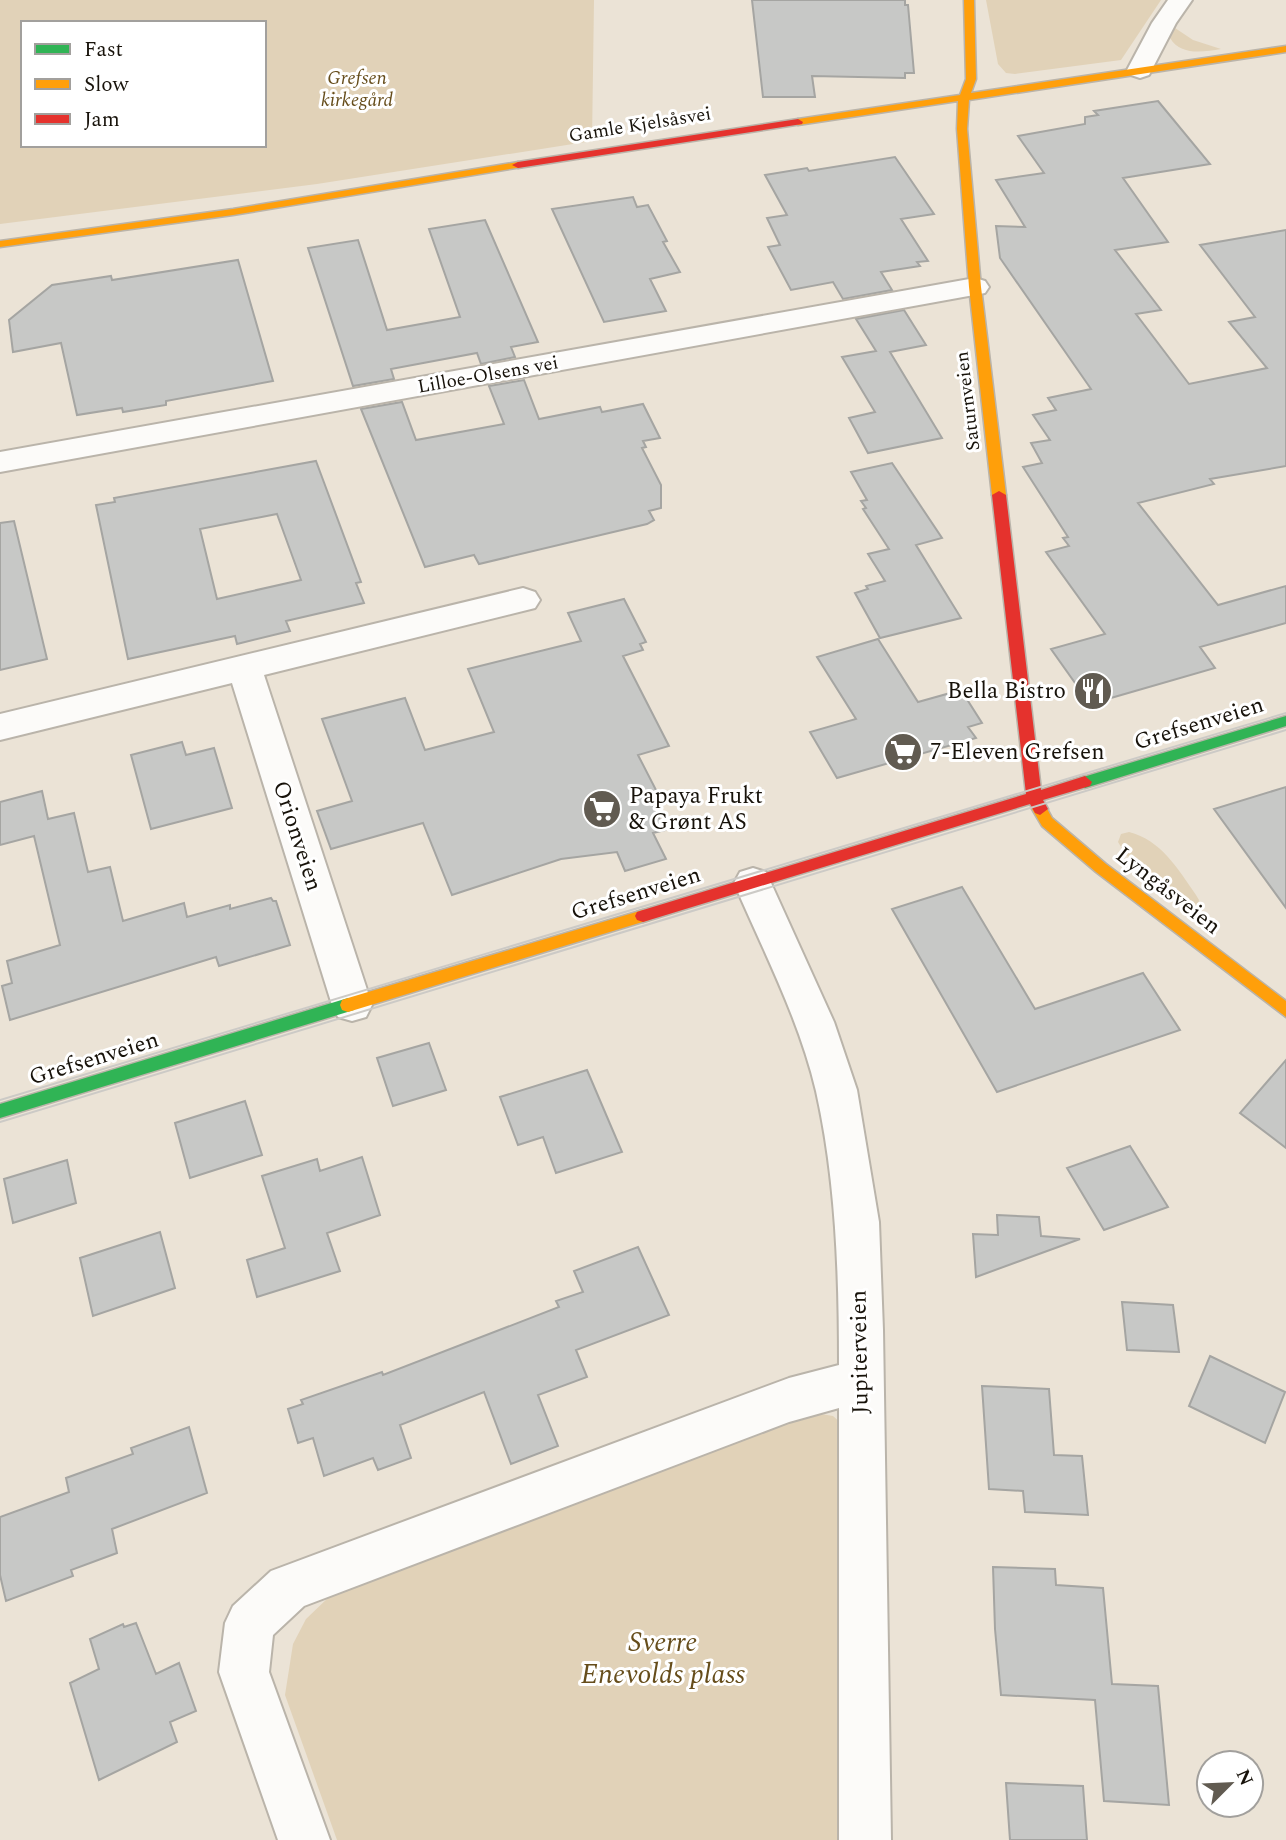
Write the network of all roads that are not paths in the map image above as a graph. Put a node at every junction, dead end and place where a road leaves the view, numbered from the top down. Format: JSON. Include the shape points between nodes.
{"nodes":[{"id":1,"x":969,"y":0,"type":"edge"},
{"id":2,"x":1180,"y":0,"type":"edge"},
{"id":3,"x":1286,"y":49,"type":"edge"},
{"id":4,"x":1140,"y":70,"type":"junction"},
{"id":5,"x":964,"y":98,"type":"junction"},
{"id":6,"x":0,"y":244,"type":"edge"},
{"id":7,"x":975,"y":287,"type":"junction"},
{"id":8,"x":0,"y":462,"type":"edge"},
{"id":9,"x":523,"y":600,"type":"dead end"},
{"id":10,"x":244,"y":667,"type":"junction"},
{"id":11,"x":1286,"y":721,"type":"edge"},
{"id":12,"x":0,"y":727,"type":"edge"},
{"id":13,"x":1034,"y":798,"type":"junction"},
{"id":14,"x":753,"y":883,"type":"junction"},
{"id":15,"x":352,"y":1005,"type":"junction"},
{"id":16,"x":1286,"y":1010,"type":"edge"},
{"id":17,"x":0,"y":1111,"type":"edge"},
{"id":18,"x":861,"y":1381,"type":"junction"},
{"id":19,"x":304,"y":1840,"type":"edge"},
{"id":20,"x":865,"y":1840,"type":"edge"}],
"edges":[{"from":1,"to":5,"type":"street","name":"Saturnveien","via":[[971,79]]},
{"from":2,"to":4,"type":"street"},
{"from":3,"to":4,"type":"street","name":"Gamle Kjelsåsvei"},
{"from":4,"to":5,"type":"street","name":"Gamle Kjelsåsvei"},
{"from":5,"to":6,"type":"street","name":"Gamle Kjelsåsvei"},
{"from":5,"to":7,"type":"street","name":"Saturnveien","via":[[962,129]]},
{"from":7,"to":8,"type":"street","name":"Lilloe-Olsens vei"},
{"from":7,"to":13,"type":"street","name":"Saturnveien"},
{"from":9,"to":10,"type":"street"},
{"from":10,"to":12,"type":"street"},
{"from":10,"to":15,"type":"street","name":"Orionveien"},
{"from":11,"to":13,"type":"street","name":"Grefsenveien"},
{"from":13,"to":14,"type":"street","name":"Grefsenveien"},
{"from":13,"to":16,"type":"street","name":"Lyngåsveien","via":[[1047,822],[1101,868]]},
{"from":14,"to":15,"type":"street","name":"Grefsenveien"},
{"from":14,"to":18,"type":"street","name":"Jupiterveien","via":[[814,1022],[836,1090],[857,1222]]},
{"from":15,"to":17,"type":"street","name":"Grefsenveien"},
{"from":18,"to":19,"type":"street","via":[[776,1405],[288,1588],[250,1623],[244,1672]]},
{"from":18,"to":20,"type":"street","name":"Jupiterveien"}]}
